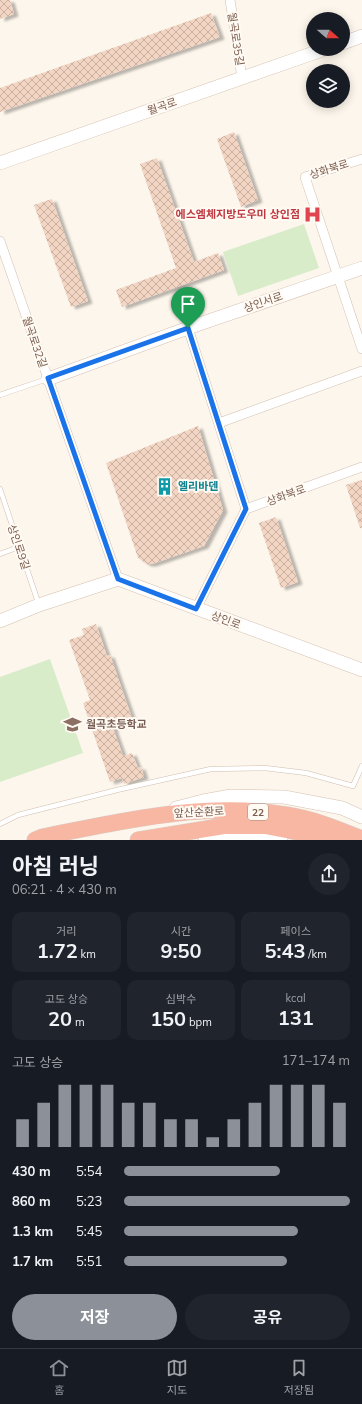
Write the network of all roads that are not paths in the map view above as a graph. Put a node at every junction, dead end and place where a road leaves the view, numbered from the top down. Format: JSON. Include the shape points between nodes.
{"nodes":[{"id":1,"x":222,"y":0,"type":"edge"},
{"id":2,"x":230,"y":2,"type":"edge"},
{"id":3,"x":362,"y":36,"type":"edge"},
{"id":4,"x":350,"y":40,"type":"edge"},
{"id":5,"x":306,"y":56,"type":"edge"},
{"id":6,"x":242,"y":78,"type":"junction"},
{"id":7,"x":362,"y":158,"type":"edge"},
{"id":8,"x":0,"y":163,"type":"edge"},
{"id":9,"x":0,"y":241,"type":"edge"},
{"id":10,"x":4,"y":263,"type":"edge"},
{"id":11,"x":362,"y":268,"type":"edge"},
{"id":12,"x":337,"y":276,"type":"junction"},
{"id":13,"x":188,"y":328,"type":"junction"},
{"id":14,"x":362,"y":349,"type":"edge"},
{"id":15,"x":362,"y":372,"type":"edge"},
{"id":16,"x":48,"y":378,"type":"junction"},
{"id":17,"x":0,"y":394,"type":"edge"},
{"id":18,"x":219,"y":423,"type":"junction"},
{"id":19,"x":362,"y":467,"type":"edge"},
{"id":20,"x":0,"y":489,"type":"edge"},
{"id":21,"x":246,"y":509,"type":"junction"},
{"id":22,"x":19,"y":547,"type":"junction"},
{"id":23,"x":0,"y":554,"type":"edge"},
{"id":24,"x":118,"y":579,"type":"junction"},
{"id":25,"x":39,"y":605,"type":"junction"},
{"id":26,"x":196,"y":609,"type":"junction"},
{"id":27,"x":0,"y":621,"type":"edge"},
{"id":28,"x":362,"y":670,"type":"edge"},
{"id":29,"x":362,"y":766,"type":"edge"},
{"id":30,"x":149,"y":816,"type":"junction"},
{"id":31,"x":362,"y":817,"type":"edge"},
{"id":32,"x":0,"y":824,"type":"edge"},
{"id":33,"x":144,"y":839,"type":"edge"},
{"id":34,"x":362,"y":839,"type":"edge"},
{"id":35,"x":35,"y":840,"type":"edge"},
{"id":36,"x":169,"y":840,"type":"edge"},
{"id":37,"x":187,"y":840,"type":"edge"},
{"id":38,"x":281,"y":840,"type":"edge"},
{"id":39,"x":334,"y":840,"type":"edge"}],
"edges":[{"from":1,"to":2,"type":"street"},
{"from":2,"to":6,"type":"street","name":"월곡로35길"},
{"from":3,"to":4,"type":"main road"},
{"from":5,"to":6,"type":"main road","name":"월곡로"},
{"from":6,"to":8,"type":"main road","name":"월곡로"},
{"from":7,"to":12,"type":"street","name":"상화북로","via":[[305,177]]},
{"from":9,"to":10,"type":"street","name":"월곡로32길"},
{"from":10,"to":16,"type":"street","name":"월곡로32길"},
{"from":11,"to":12,"type":"main road","name":"상인서로"},
{"from":12,"to":13,"type":"main road","name":"상인서로"},
{"from":12,"to":14,"type":"street"},
{"from":13,"to":16,"type":"main road","name":"상인서로"},
{"from":13,"to":18,"type":"street"},
{"from":15,"to":18,"type":"street"},
{"from":16,"to":17,"type":"lane"},
{"from":16,"to":24,"type":"street","name":"월곡로32길"},
{"from":18,"to":21,"type":"street"},
{"from":19,"to":21,"type":"street","name":"상화북로"},
{"from":20,"to":22,"type":"lane","name":"상인로9길"},
{"from":21,"to":26,"type":"street"},
{"from":22,"to":23,"type":"lane"},
{"from":22,"to":25,"type":"lane","name":"상인로9길"},
{"from":24,"to":25,"type":"main road"},
{"from":24,"to":26,"type":"main road","name":"상인로"},
{"from":25,"to":27,"type":"main road"},
{"from":26,"to":28,"type":"main road","name":"상인로"},
{"from":29,"to":32,"type":"lane","via":[[352,786],[306,773],[265,768],[211,769],[18,815]]},
{"from":30,"to":31,"type":"main road","via":[[231,796],[284,798],[342,808]]},
{"from":30,"to":34,"type":"highway","name":"앞산순환로","number":"22","via":[[204,810],[244,810],[280,814],[331,826]]},
{"from":30,"to":35,"type":"highway","name":"앞산순환로","number":"22"},
{"from":33,"to":36,"type":"main road"},
{"from":33,"to":39,"type":"highway","name":"앞산순환로","number":"22","via":[[224,826],[265,826]]},
{"from":37,"to":38,"type":"main road","via":[[222,834]]}]}
